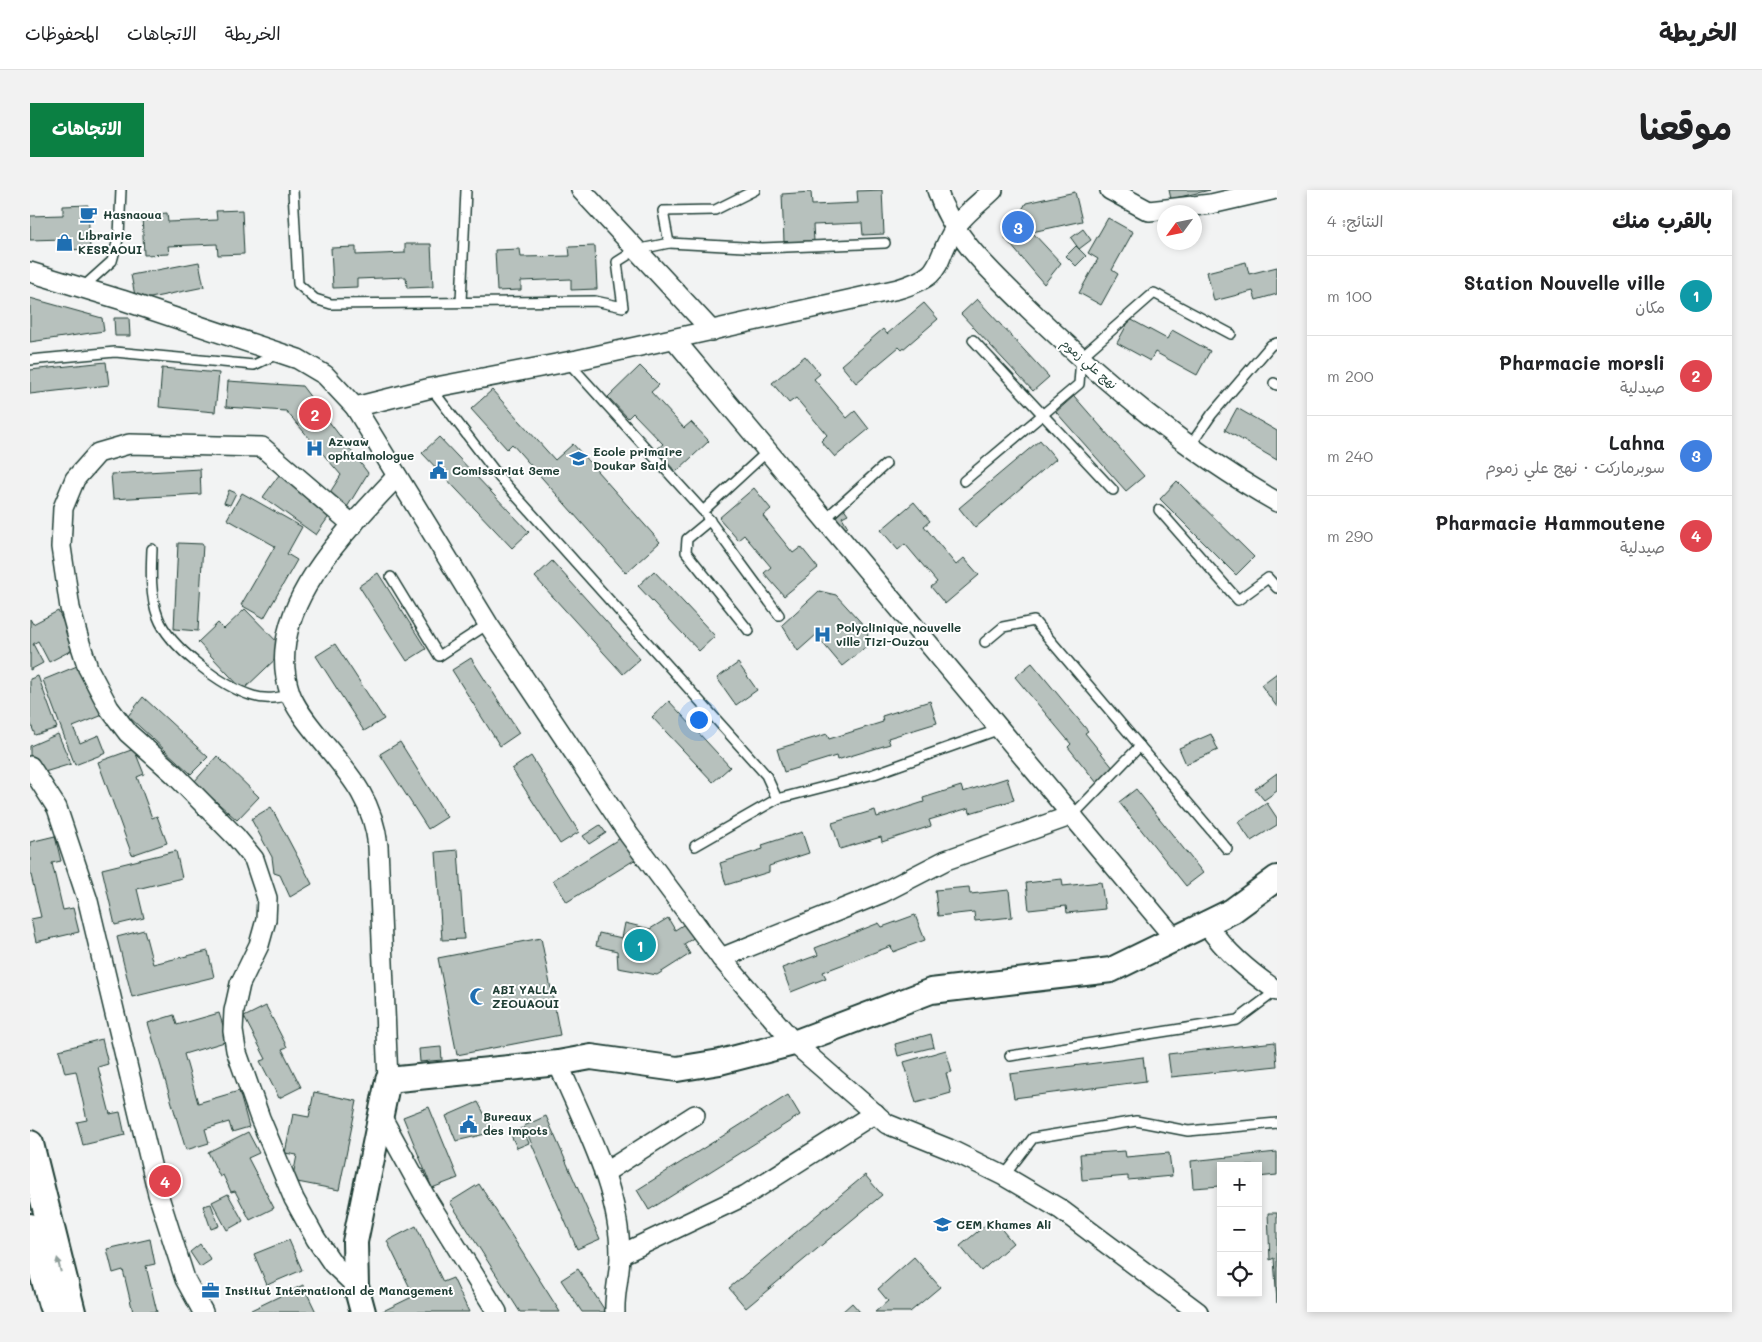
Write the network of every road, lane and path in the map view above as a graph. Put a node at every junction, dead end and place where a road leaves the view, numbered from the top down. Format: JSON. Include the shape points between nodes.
{"nodes":[{"id":1,"x":121,"y":190,"type":"edge"},
{"id":2,"x":293,"y":190,"type":"edge"},
{"id":3,"x":466,"y":190,"type":"edge"},
{"id":4,"x":581,"y":190,"type":"edge"},
{"id":5,"x":755,"y":190,"type":"edge"},
{"id":6,"x":936,"y":190,"type":"edge"},
{"id":7,"x":993,"y":190,"type":"edge"},
{"id":8,"x":1110,"y":190,"type":"edge"},
{"id":9,"x":1272,"y":190,"type":"edge"},
{"id":10,"x":956,"y":228,"type":"junction"},
{"id":11,"x":669,"y":242,"type":"junction"},
{"id":12,"x":885,"y":243,"type":"dead end"},
{"id":13,"x":636,"y":250,"type":"junction"},
{"id":14,"x":30,"y":272,"type":"edge"},
{"id":15,"x":81,"y":288,"type":"junction"},
{"id":16,"x":461,"y":302,"type":"junction"},
{"id":17,"x":712,"y":331,"type":"junction"},
{"id":18,"x":1231,"y":334,"type":"dead end"},
{"id":19,"x":674,"y":339,"type":"junction"},
{"id":20,"x":973,"y":340,"type":"dead end"},
{"id":21,"x":1277,"y":343,"type":"edge"},
{"id":22,"x":280,"y":353,"type":"junction"},
{"id":23,"x":1081,"y":358,"type":"junction"},
{"id":24,"x":30,"y":360,"type":"edge"},
{"id":25,"x":568,"y":362,"type":"junction"},
{"id":26,"x":431,"y":388,"type":"junction"},
{"id":27,"x":355,"y":407,"type":"junction"},
{"id":28,"x":1042,"y":415,"type":"junction"},
{"id":29,"x":1190,"y":446,"type":"junction"},
{"id":30,"x":768,"y":451,"type":"junction"},
{"id":31,"x":886,"y":464,"type":"dead end"},
{"id":32,"x":397,"y":476,"type":"junction"},
{"id":33,"x":964,"y":481,"type":"dead end"},
{"id":34,"x":1113,"y":490,"type":"dead end"},
{"id":35,"x":1277,"y":502,"type":"edge"},
{"id":36,"x":703,"y":510,"type":"junction"},
{"id":37,"x":1159,"y":510,"type":"dead end"},
{"id":38,"x":825,"y":519,"type":"junction"},
{"id":39,"x":710,"y":520,"type":"junction"},
{"id":40,"x":353,"y":525,"type":"junction"},
{"id":41,"x":152,"y":549,"type":"dead end"},
{"id":42,"x":391,"y":577,"type":"dead end"},
{"id":43,"x":1277,"y":588,"type":"edge"},
{"id":44,"x":780,"y":615,"type":"dead end"},
{"id":45,"x":488,"y":624,"type":"junction"},
{"id":46,"x":748,"y":631,"type":"dead end"},
{"id":47,"x":985,"y":642,"type":"dead end"},
{"id":48,"x":290,"y":695,"type":"junction"},
{"id":49,"x":1000,"y":729,"type":"junction"},
{"id":50,"x":1140,"y":746,"type":"junction"},
{"id":51,"x":30,"y":766,"type":"edge"},
{"id":52,"x":777,"y":799,"type":"junction"},
{"id":53,"x":1073,"y":815,"type":"junction"},
{"id":54,"x":695,"y":846,"type":"dead end"},
{"id":55,"x":1227,"y":849,"type":"dead end"},
{"id":56,"x":1277,"y":878,"type":"edge"},
{"id":57,"x":1206,"y":924,"type":"junction"},
{"id":58,"x":1176,"y":940,"type":"junction"},
{"id":59,"x":721,"y":958,"type":"junction"},
{"id":60,"x":1277,"y":991,"type":"edge"},
{"id":61,"x":794,"y":1043,"type":"junction"},
{"id":62,"x":1010,"y":1056,"type":"dead end"},
{"id":63,"x":558,"y":1063,"type":"junction"},
{"id":64,"x":388,"y":1080,"type":"junction"},
{"id":65,"x":875,"y":1113,"type":"junction"},
{"id":66,"x":380,"y":1114,"type":"junction"},
{"id":67,"x":695,"y":1115,"type":"dead end"},
{"id":68,"x":1277,"y":1124,"type":"edge"},
{"id":69,"x":30,"y":1144,"type":"edge"},
{"id":70,"x":604,"y":1173,"type":"junction"},
{"id":71,"x":1004,"y":1176,"type":"junction"},
{"id":72,"x":30,"y":1226,"type":"edge"},
{"id":73,"x":620,"y":1255,"type":"junction"},
{"id":74,"x":356,"y":1286,"type":"junction"},
{"id":75,"x":47,"y":1298,"type":"edge"},
{"id":76,"x":72,"y":1312,"type":"edge"},
{"id":77,"x":203,"y":1312,"type":"edge"},
{"id":78,"x":363,"y":1312,"type":"edge"},
{"id":79,"x":497,"y":1312,"type":"edge"},
{"id":80,"x":615,"y":1312,"type":"edge"},
{"id":81,"x":1198,"y":1312,"type":"edge"}],
"edges":[{"from":1,"to":15,"type":"lane","via":[[119,236],[112,261]]},
{"from":2,"to":16,"type":"lane","via":[[298,284],[315,299],[331,304]]},
{"from":3,"to":16,"type":"lane"},
{"from":4,"to":13,"type":"street"},
{"from":5,"to":11,"type":"lane","via":[[715,210],[663,210]]},
{"from":6,"to":10,"type":"street","name":"نهج علي زموم"},
{"from":7,"to":10,"type":"street"},
{"from":8,"to":9,"type":"street","via":[[1149,211],[1210,204]]},
{"from":10,"to":17,"type":"street","via":[[937,268],[922,281],[898,290]]},
{"from":10,"to":23,"type":"street","name":"نهج علي زموم","via":[[959,236],[992,272]]},
{"from":11,"to":12,"type":"lane","via":[[762,248]]},
{"from":11,"to":13,"type":"lane"},
{"from":13,"to":16,"type":"lane","via":[[617,262],[624,307],[594,301]]},
{"from":13,"to":17,"type":"street"},
{"from":14,"to":15,"type":"street"},
{"from":15,"to":22,"type":"street"},
{"from":17,"to":19,"type":"street"},
{"from":18,"to":23,"type":"lane","via":[[1154,293]]},
{"from":19,"to":25,"type":"street"},
{"from":19,"to":30,"type":"street"},
{"from":20,"to":28,"type":"lane"},
{"from":21,"to":29,"type":"lane","via":[[1271,345],[1212,414]]},
{"from":22,"to":24,"type":"lane","via":[[254,365],[115,352]]},
{"from":22,"to":27,"type":"street","via":[[298,359],[325,375]]},
{"from":23,"to":28,"type":"lane","via":[[1079,384]]},
{"from":23,"to":29,"type":"street","name":"نهج علي زموم","via":[[1167,431]]},
{"from":25,"to":26,"type":"street"},
{"from":25,"to":36,"type":"lane"},
{"from":26,"to":27,"type":"street"},
{"from":26,"to":52,"type":"lane","via":[[500,478],[766,774]]},
{"from":27,"to":32,"type":"street"},
{"from":28,"to":33,"type":"lane"},
{"from":28,"to":34,"type":"lane"},
{"from":29,"to":35,"type":"street","name":"نهج علي زموم"},
{"from":30,"to":36,"type":"lane"},
{"from":30,"to":38,"type":"street"},
{"from":31,"to":38,"type":"lane"},
{"from":32,"to":40,"type":"street"},
{"from":32,"to":45,"type":"street"},
{"from":36,"to":39,"type":"lane"},
{"from":37,"to":43,"type":"lane","via":[[1238,600],[1268,578]]},
{"from":38,"to":49,"type":"street"},
{"from":39,"to":44,"type":"lane"},
{"from":39,"to":46,"type":"lane","via":[[688,539],[686,552]]},
{"from":40,"to":48,"type":"street","via":[[336,543],[299,600],[286,634],[284,666]]},
{"from":40,"to":74,"type":"street","via":[[262,447],[129,444],[98,453],[75,479],[62,508],[61,547],[78,637],[88,668],[109,708],[128,733],[174,774],[254,859],[267,898],[266,920],[240,984],[234,1011],[236,1050],[294,1199],[316,1239]]},
{"from":41,"to":48,"type":"lane","via":[[151,581],[158,618],[172,641],[220,679],[252,696],[274,699]]},
{"from":42,"to":45,"type":"lane","via":[[439,656]]},
{"from":45,"to":59,"type":"street","via":[[629,834]]},
{"from":47,"to":50,"type":"lane","via":[[1003,627],[1034,621]]},
{"from":48,"to":64,"type":"street","via":[[360,790],[373,817],[378,846]]},
{"from":49,"to":52,"type":"lane","via":[[874,774]]},
{"from":49,"to":53,"type":"street"},
{"from":50,"to":53,"type":"lane"},
{"from":50,"to":55,"type":"lane"},
{"from":51,"to":77,"type":"street","via":[[57,808],[86,892],[158,1194],[185,1280]]},
{"from":52,"to":54,"type":"lane"},
{"from":53,"to":58,"type":"street"},
{"from":53,"to":59,"type":"street","via":[[946,860],[882,893]]},
{"from":56,"to":57,"type":"street","via":[[1232,911]]},
{"from":57,"to":58,"type":"street"},
{"from":57,"to":60,"type":"street","via":[[1220,945],[1244,969]]},
{"from":58,"to":61,"type":"street","via":[[1111,970],[931,991]]},
{"from":59,"to":61,"type":"street"},
{"from":60,"to":62,"type":"lane","via":[[1237,1020]]},
{"from":61,"to":63,"type":"street","via":[[677,1069],[591,1057]]},
{"from":61,"to":65,"type":"street"},
{"from":63,"to":64,"type":"street"},
{"from":63,"to":70,"type":"street"},
{"from":64,"to":66,"type":"street"},
{"from":65,"to":71,"type":"street","via":[[888,1124]]},
{"from":65,"to":73,"type":"street","via":[[746,1195]]},
{"from":66,"to":74,"type":"street","via":[[355,1242]]},
{"from":66,"to":79,"type":"street","via":[[426,1198]]},
{"from":67,"to":70,"type":"street"},
{"from":68,"to":71,"type":"lane","via":[[1188,1132],[1136,1121],[1033,1138]]},
{"from":76,"to":69,"type":"main road","one_way":true},
{"from":70,"to":73,"type":"street","via":[[614,1206]]},
{"from":71,"to":81,"type":"street","via":[[1060,1209]]},
{"from":72,"to":75,"type":"main road"},
{"from":73,"to":80,"type":"street"},
{"from":74,"to":78,"type":"street"}]}
